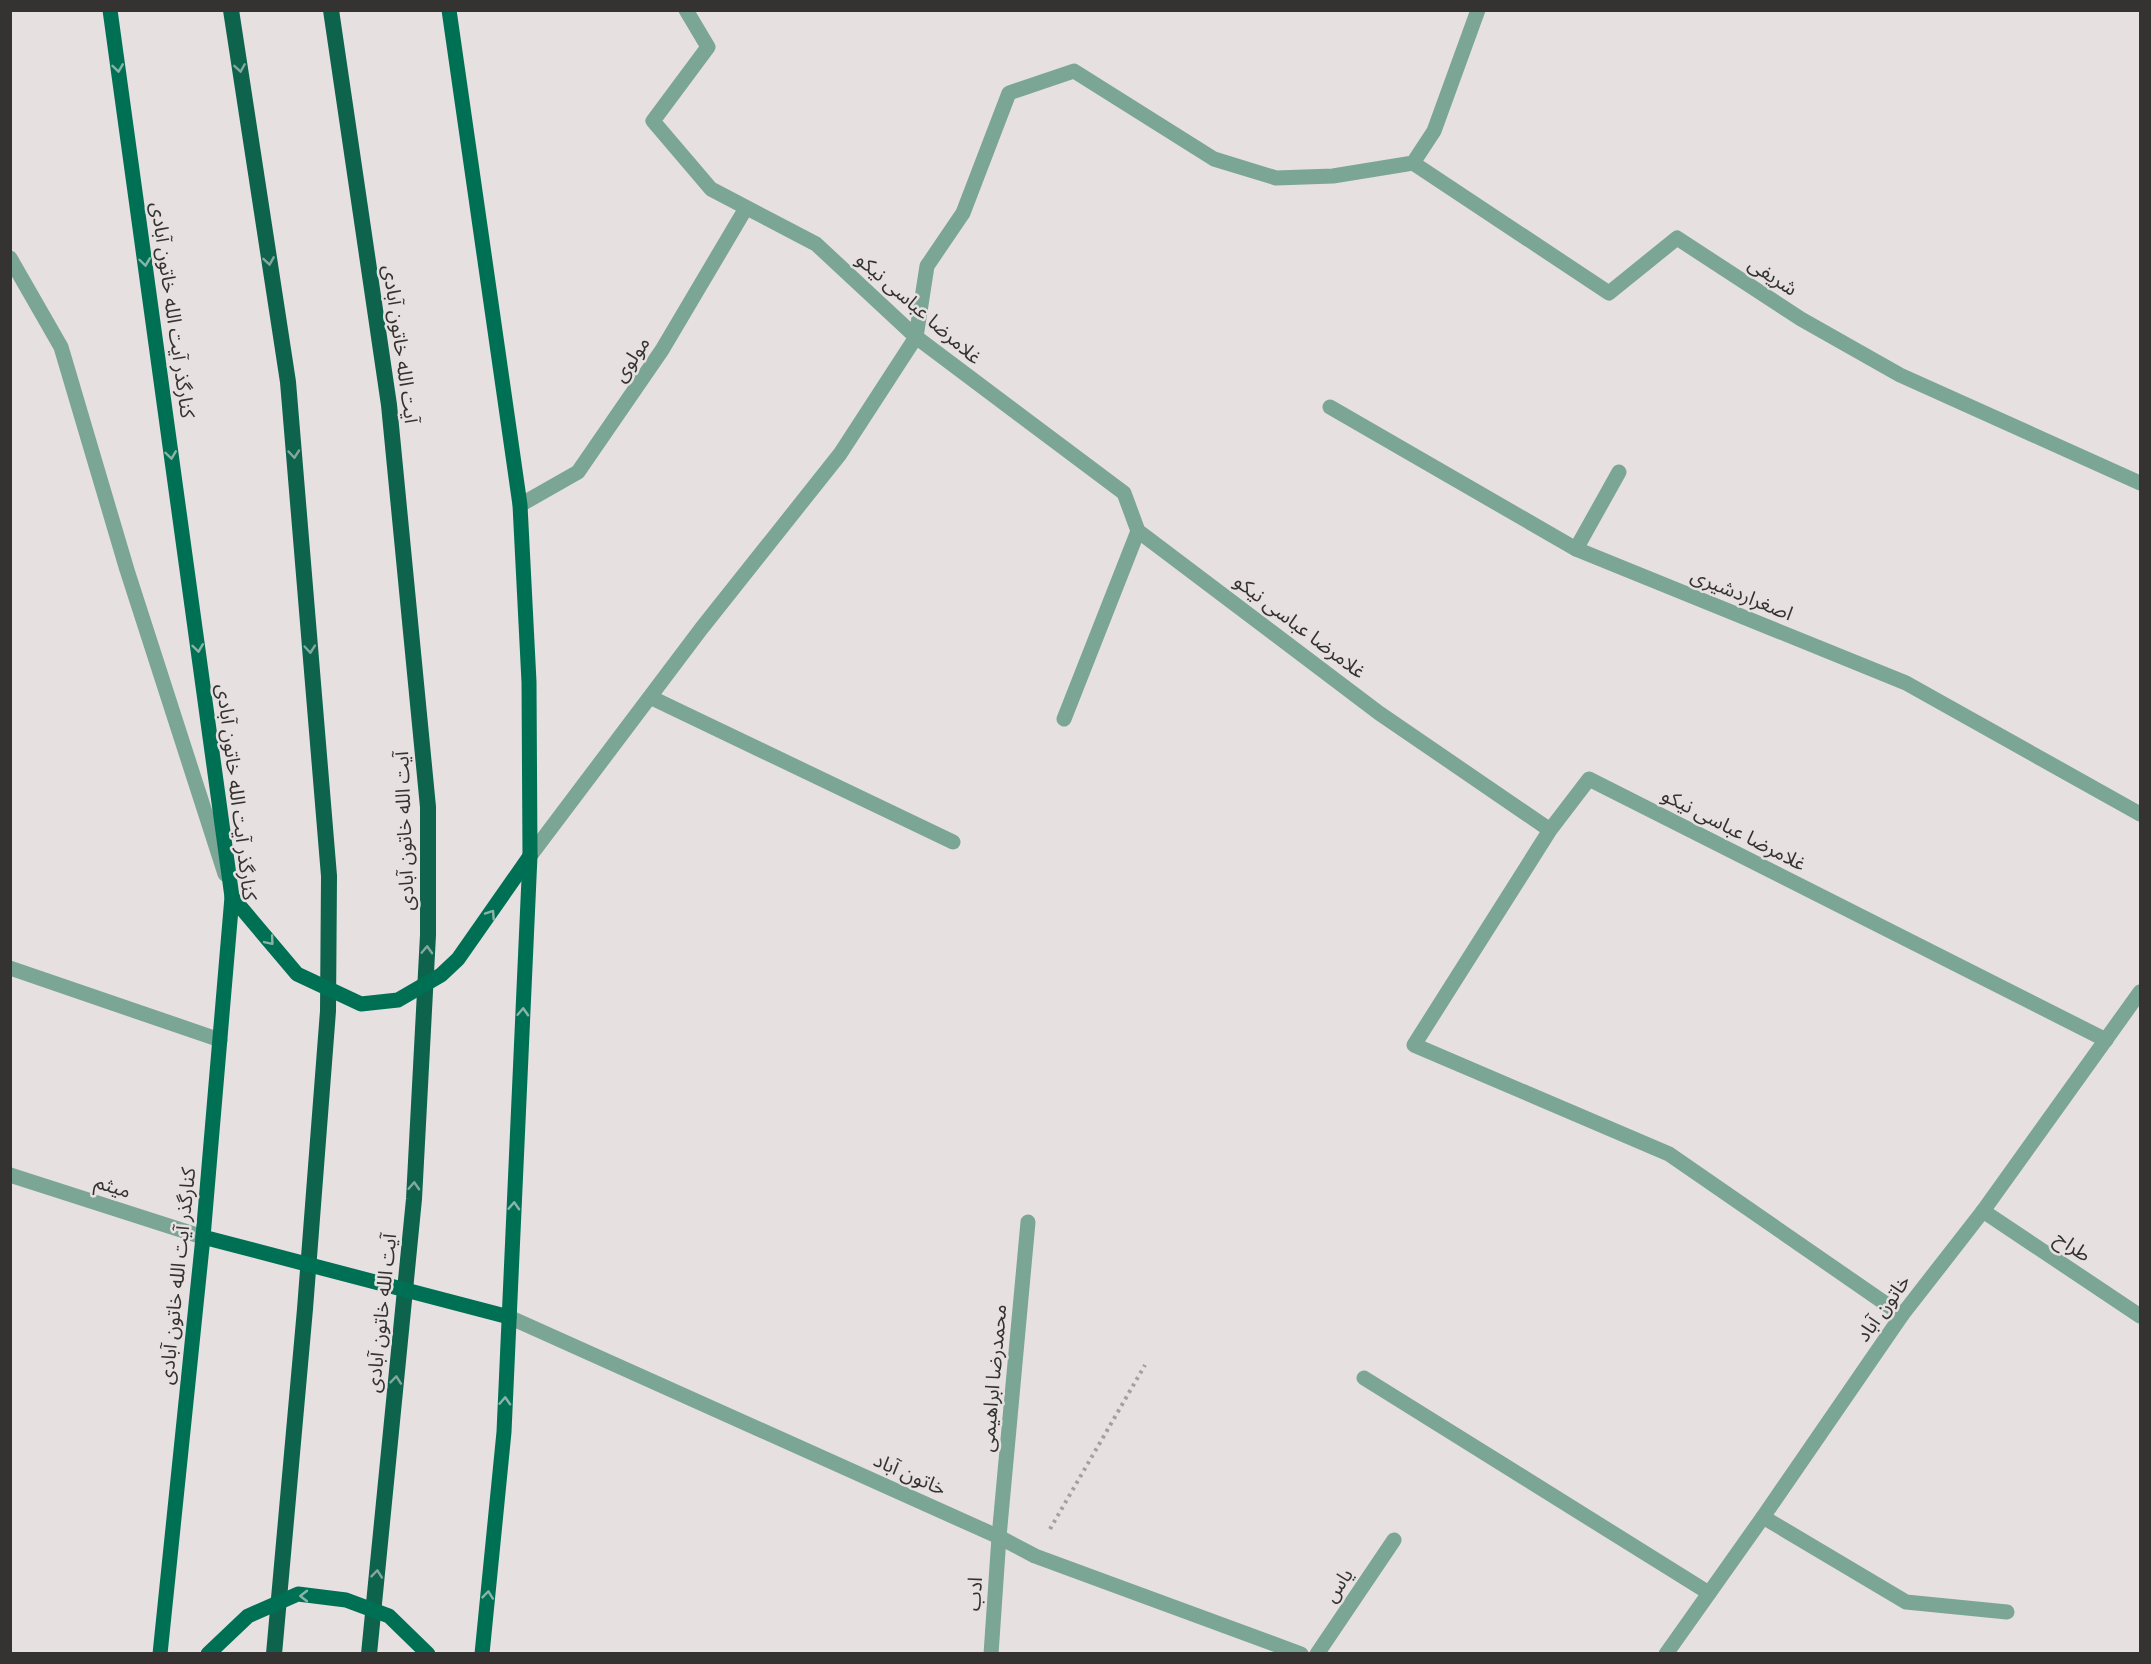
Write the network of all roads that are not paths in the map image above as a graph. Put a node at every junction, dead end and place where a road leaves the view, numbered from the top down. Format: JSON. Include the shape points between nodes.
{"nodes":[{"id":1,"x":110,"y":10,"type":"edge"},
{"id":2,"x":231,"y":10,"type":"edge"},
{"id":3,"x":331,"y":10,"type":"edge"},
{"id":4,"x":449,"y":10,"type":"edge"},
{"id":5,"x":686,"y":10,"type":"edge"},
{"id":6,"x":1478,"y":10,"type":"edge"},
{"id":7,"x":1413,"y":163,"type":"junction"},
{"id":8,"x":746,"y":208,"type":"junction"},
{"id":9,"x":10,"y":258,"type":"edge"},
{"id":10,"x":915,"y":337,"type":"junction"},
{"id":11,"x":1330,"y":407,"type":"dead end"},
{"id":12,"x":1619,"y":472,"type":"dead end"},
{"id":13,"x":2140,"y":483,"type":"edge"},
{"id":14,"x":520,"y":506,"type":"junction"},
{"id":15,"x":1138,"y":531,"type":"junction"},
{"id":16,"x":1576,"y":549,"type":"junction"},
{"id":17,"x":651,"y":698,"type":"junction"},
{"id":18,"x":1064,"y":719,"type":"dead end"},
{"id":19,"x":2140,"y":814,"type":"edge"},
{"id":20,"x":1550,"y":830,"type":"junction"},
{"id":21,"x":953,"y":842,"type":"dead end"},
{"id":22,"x":530,"y":856,"type":"junction"},
{"id":23,"x":232,"y":897,"type":"junction"},
{"id":24,"x":10,"y":968,"type":"edge"},
{"id":25,"x":2140,"y":992,"type":"edge"},
{"id":26,"x":220,"y":1040,"type":"junction"},
{"id":27,"x":2106,"y":1040,"type":"junction"},
{"id":28,"x":10,"y":1175,"type":"edge"},
{"id":29,"x":1983,"y":1211,"type":"junction"},
{"id":30,"x":1028,"y":1222,"type":"dead end"},
{"id":31,"x":203,"y":1238,"type":"junction"},
{"id":32,"x":1902,"y":1315,"type":"junction"},
{"id":33,"x":2140,"y":1316,"type":"edge"},
{"id":34,"x":509,"y":1317,"type":"junction"},
{"id":35,"x":1364,"y":1378,"type":"dead end"},
{"id":36,"x":1764,"y":1517,"type":"junction"},
{"id":37,"x":999,"y":1537,"type":"junction"},
{"id":38,"x":1394,"y":1540,"type":"dead end"},
{"id":39,"x":1709,"y":1593,"type":"junction"},
{"id":40,"x":2007,"y":1612,"type":"dead end"},
{"id":41,"x":160,"y":1653,"type":"edge"},
{"id":42,"x":208,"y":1653,"type":"edge"},
{"id":43,"x":274,"y":1653,"type":"edge"},
{"id":44,"x":369,"y":1653,"type":"edge"},
{"id":45,"x":428,"y":1653,"type":"edge"},
{"id":46,"x":482,"y":1653,"type":"edge"},
{"id":47,"x":991,"y":1653,"type":"edge"},
{"id":48,"x":1301,"y":1653,"type":"edge"},
{"id":49,"x":1317,"y":1653,"type":"edge"},
{"id":50,"x":1668,"y":1653,"type":"edge"}],
"edges":[{"from":1,"to":23,"type":"main road","name":"کنارگذر آیت الله خاتون آبادی","one_way":true},
{"from":2,"to":43,"type":"highway","one_way":true,"via":[[288,382],[329,876],[328,1011]]},
{"from":44,"to":3,"type":"highway","name":"آیت الله خاتون آبادی","one_way":true,"via":[[414,1199],[428,935],[428,807],[389,405]]},
{"from":4,"to":14,"type":"main road"},
{"from":5,"to":8,"type":"street","name":"غلامرضا عباسی نیکو","via":[[708,47],[653,122],[711,189]]},
{"from":6,"to":7,"type":"street","via":[[1434,131]]},
{"from":7,"to":10,"type":"street","via":[[1333,176],[1276,178],[1214,159],[1074,71],[1009,93],[963,213],[927,266]]},
{"from":7,"to":13,"type":"street","name":"شریفی","via":[[1609,293],[1677,238],[1801,319],[1900,375]]},
{"from":8,"to":10,"type":"street","name":"غلامرضا عباسی نیکو","via":[[816,244]]},
{"from":8,"to":14,"type":"street","name":"مولوی","via":[[662,350],[578,472]]},
{"from":9,"to":23,"type":"street","via":[[62,347],[127,570]]},
{"from":10,"to":15,"type":"street","name":"غلامرضا عباسی نیکو","via":[[1124,493]]},
{"from":10,"to":17,"type":"street","via":[[840,454]]},
{"from":11,"to":16,"type":"street","name":"اصغراردشیری"},
{"from":12,"to":16,"type":"street"},
{"from":14,"to":22,"type":"main road","via":[[529,682]]},
{"from":15,"to":18,"type":"street"},
{"from":15,"to":20,"type":"street","name":"غلامرضا عباسی نیکو","via":[[1379,712]]},
{"from":16,"to":19,"type":"street","name":"اصغراردشیری","via":[[1906,683]]},
{"from":17,"to":21,"type":"street"},
{"from":17,"to":22,"type":"street"},
{"from":20,"to":27,"type":"street","name":"غلامرضا عباسی نیکو","via":[[1589,779]]},
{"from":20,"to":32,"type":"street","via":[[1414,1045],[1669,1154]]},
{"from":23,"to":22,"type":"main road","one_way":true,"bridge":true,"via":[[297,974],[361,1004],[398,1000],[441,975],[458,959]]},
{"from":34,"to":22,"type":"main road","one_way":true},
{"from":23,"to":26,"type":"main road","name":"کنارگذر آیت الله خاتون آبادی"},
{"from":24,"to":26,"type":"street"},
{"from":25,"to":27,"type":"street","name":"خاتون آباد"},
{"from":26,"to":31,"type":"main road","name":"کنارگذر آیت الله خاتون آبادی"},
{"from":27,"to":29,"type":"street","name":"خاتون آباد"},
{"from":28,"to":31,"type":"street","name":"میثم"},
{"from":29,"to":32,"type":"street","name":"خاتون آباد"},
{"from":29,"to":33,"type":"street","name":"طراح"},
{"from":30,"to":37,"type":"street","name":"محمدرضا ابراهیمی"},
{"from":31,"to":34,"type":"main road","bridge":true},
{"from":31,"to":41,"type":"main road","name":"کنارگذر آیت الله خاتون آبادی"},
{"from":32,"to":36,"type":"street","name":"خاتون آباد"},
{"from":34,"to":37,"type":"street","name":"خاتون آباد"},
{"from":46,"to":34,"type":"main road","one_way":true,"via":[[504,1432]]},
{"from":35,"to":39,"type":"street"},
{"from":36,"to":39,"type":"street","name":"خاتون آباد"},
{"from":36,"to":40,"type":"street","via":[[1906,1602]]},
{"from":37,"to":47,"type":"street","name":"ادب"},
{"from":37,"to":48,"type":"street","name":"خاتون آباد","via":[[1035,1556]]},
{"from":38,"to":49,"type":"street","name":"یاس"},
{"from":39,"to":50,"type":"street","name":"خاتون آباد"},
{"from":45,"to":42,"type":"main road","one_way":true,"bridge":true,"via":[[389,1616],[346,1600],[298,1594],[248,1616]]}]}
